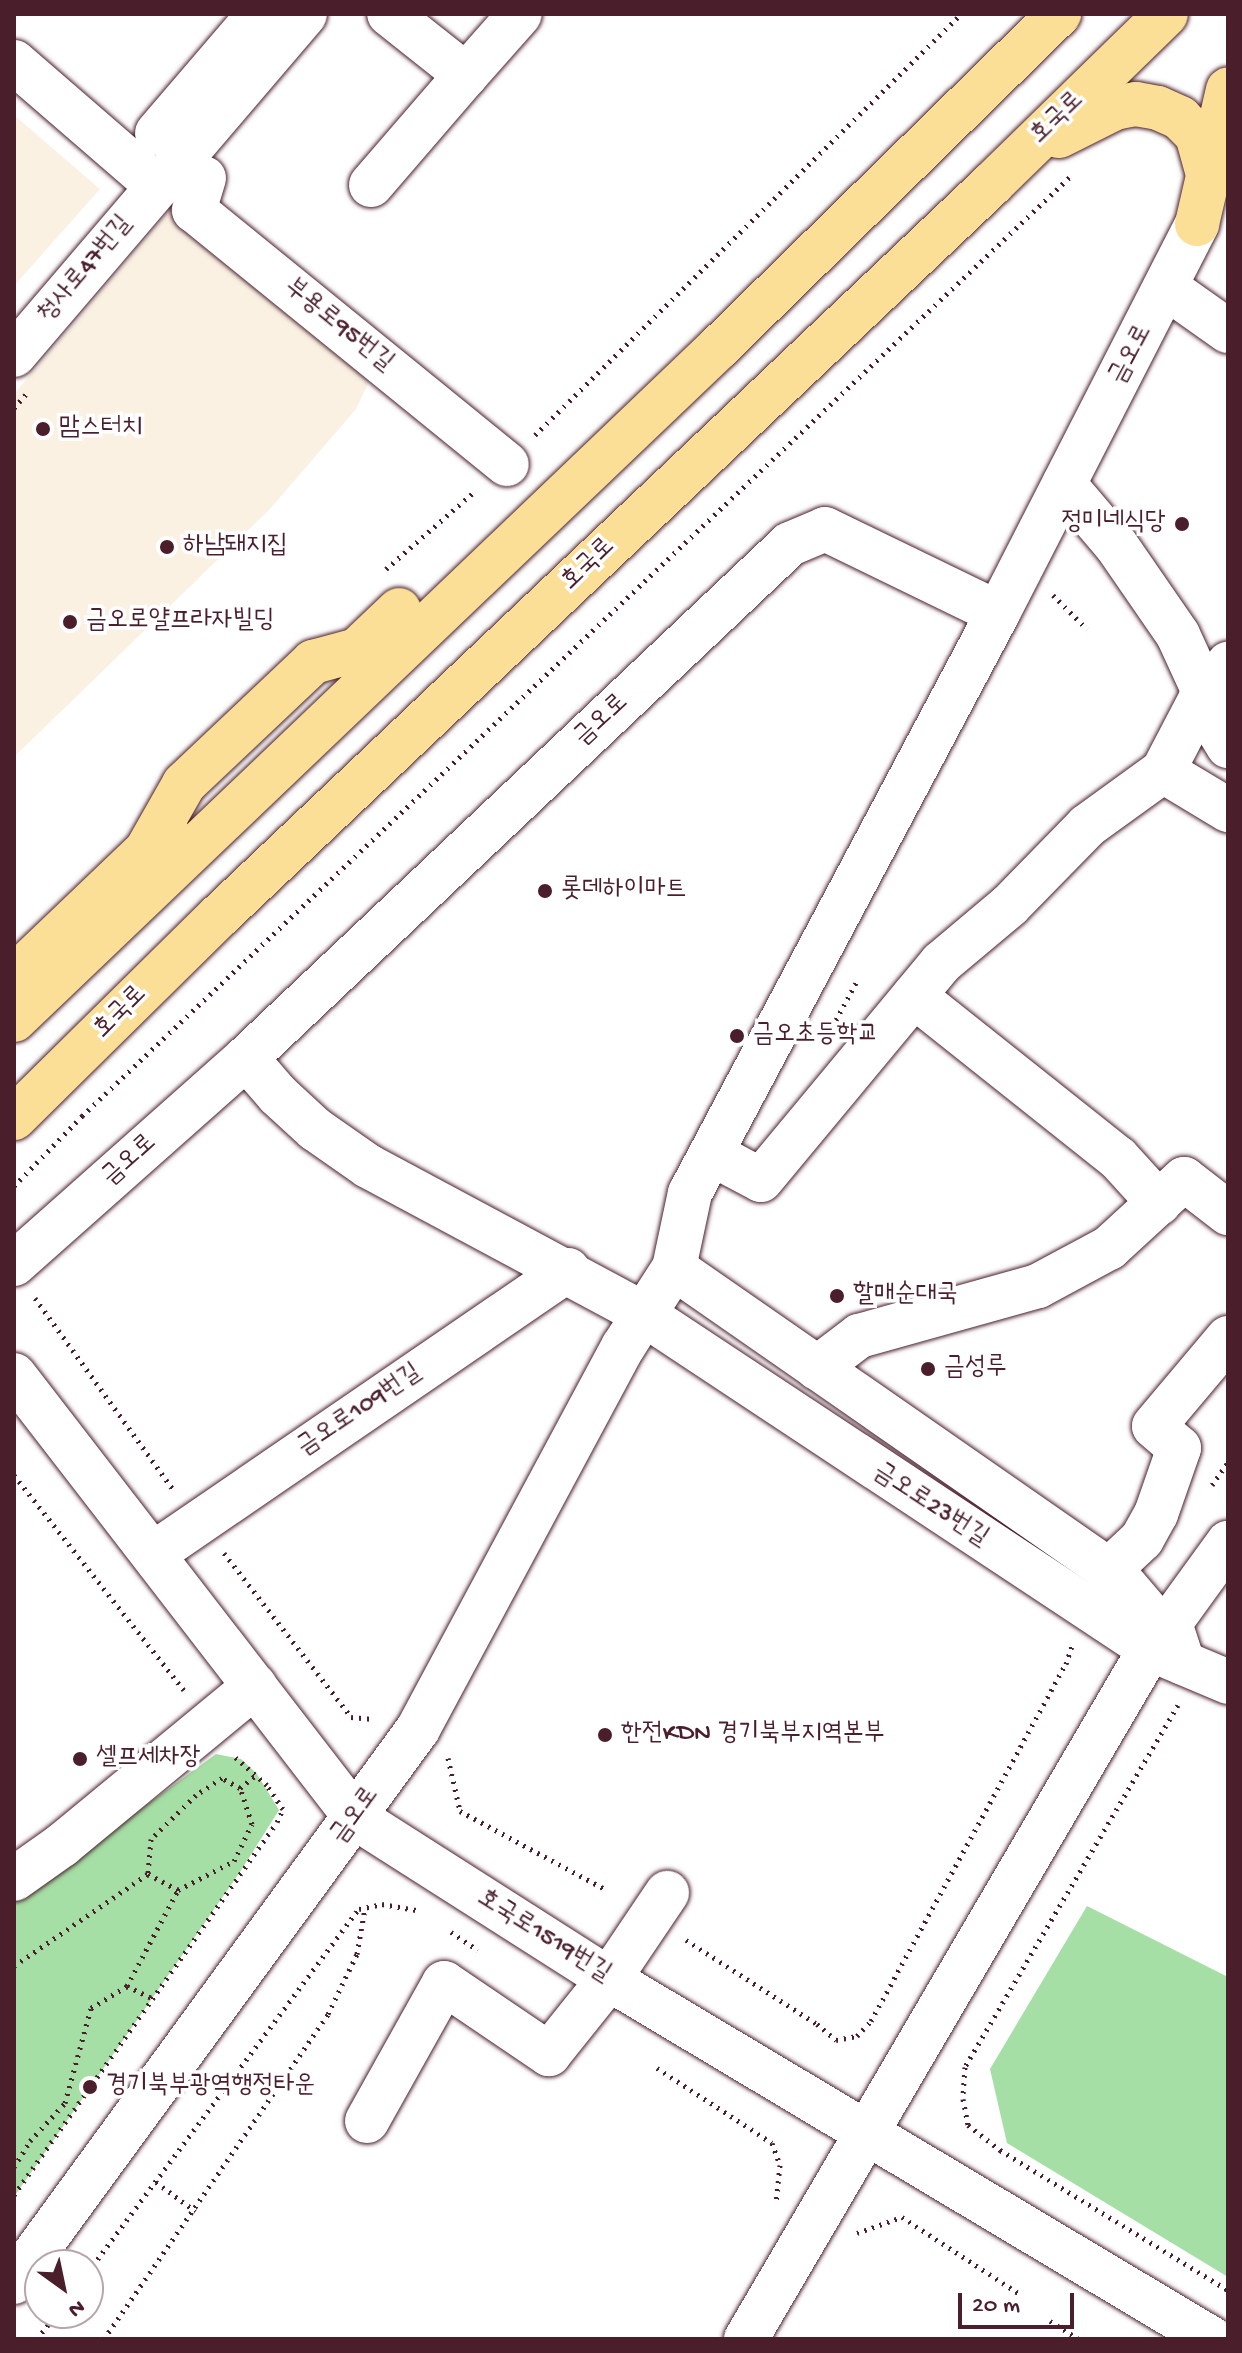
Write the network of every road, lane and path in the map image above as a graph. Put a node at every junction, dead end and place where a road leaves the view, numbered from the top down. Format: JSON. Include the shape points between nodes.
{"nodes":[{"id":1,"x":259,"y":14,"type":"edge"},
{"id":2,"x":305,"y":14,"type":"edge"},
{"id":3,"x":389,"y":14,"type":"edge"},
{"id":4,"x":520,"y":14,"type":"edge"},
{"id":5,"x":961,"y":14,"type":"edge"},
{"id":6,"x":1059,"y":14,"type":"edge"},
{"id":7,"x":1166,"y":14,"type":"edge"},
{"id":8,"x":14,"y":62,"type":"edge"},
{"id":9,"x":466,"y":75,"type":"junction"},
{"id":10,"x":1228,"y":90,"type":"edge"},
{"id":11,"x":157,"y":133,"type":"dead end"},
{"id":12,"x":1080,"y":168,"type":"dead end"},
{"id":13,"x":1219,"y":169,"type":"edge"},
{"id":14,"x":204,"y":178,"type":"dead end"},
{"id":15,"x":992,"y":184,"type":"junction"},
{"id":16,"x":371,"y":185,"type":"dead end"},
{"id":17,"x":157,"y":186,"type":"junction"},
{"id":18,"x":1197,"y":224,"type":"joint"},
{"id":19,"x":1167,"y":288,"type":"junction"},
{"id":20,"x":1228,"y":331,"type":"edge"},
{"id":21,"x":14,"y":355,"type":"edge"},
{"id":22,"x":507,"y":464,"type":"junction"},
{"id":23,"x":1064,"y":484,"type":"junction"},
{"id":24,"x":503,"y":552,"type":"junction"},
{"id":25,"x":377,"y":577,"type":"dead end"},
{"id":26,"x":998,"y":613,"type":"junction"},
{"id":27,"x":1211,"y":686,"type":"edge"},
{"id":28,"x":1228,"y":746,"type":"edge"},
{"id":29,"x":1163,"y":771,"type":"junction"},
{"id":30,"x":1228,"y":810,"type":"edge"},
{"id":31,"x":83,"y":955,"type":"junction"},
{"id":32,"x":14,"y":979,"type":"edge"},
{"id":33,"x":914,"y":996,"type":"junction"},
{"id":34,"x":14,"y":1020,"type":"edge"},
{"id":35,"x":246,"y":1058,"type":"junction"},
{"id":36,"x":14,"y":1118,"type":"edge"},
{"id":37,"x":712,"y":1154,"type":"junction"},
{"id":38,"x":14,"y":1186,"type":"edge"},
{"id":39,"x":1159,"y":1203,"type":"junction"},
{"id":40,"x":1228,"y":1213,"type":"edge"},
{"id":41,"x":674,"y":1268,"type":"junction"},
{"id":42,"x":568,"y":1270,"type":"junction"},
{"id":43,"x":24,"y":1280,"type":"edge"},
{"id":44,"x":642,"y":1313,"type":"junction"},
{"id":45,"x":1228,"y":1338,"type":"edge"},
{"id":46,"x":817,"y":1368,"type":"junction"},
{"id":47,"x":14,"y":1375,"type":"edge"},
{"id":48,"x":14,"y":1475,"type":"edge"},
{"id":49,"x":179,"y":1498,"type":"dead end"},
{"id":50,"x":1228,"y":1543,"type":"edge"},
{"id":51,"x":222,"y":1551,"type":"dead end"},
{"id":52,"x":153,"y":1554,"type":"junction"},
{"id":53,"x":1109,"y":1570,"type":"junction"},
{"id":54,"x":1070,"y":1640,"type":"dead end"},
{"id":55,"x":1174,"y":1671,"type":"junction"},
{"id":56,"x":1228,"y":1682,"type":"edge"},
{"id":57,"x":255,"y":1686,"type":"junction"},
{"id":58,"x":189,"y":1697,"type":"dead end"},
{"id":59,"x":378,"y":1718,"type":"dead end"},
{"id":60,"x":454,"y":1747,"type":"dead end"},
{"id":61,"x":231,"y":1754,"type":"dead end"},
{"id":62,"x":256,"y":1775,"type":"junction"},
{"id":63,"x":240,"y":1788,"type":"junction"},
{"id":64,"x":356,"y":1818,"type":"junction"},
{"id":65,"x":148,"y":1874,"type":"junction"},
{"id":66,"x":14,"y":1879,"type":"edge"},
{"id":67,"x":605,"y":1889,"type":"dead end"},
{"id":68,"x":178,"y":1890,"type":"junction"},
{"id":69,"x":667,"y":1893,"type":"dead end"},
{"id":70,"x":365,"y":1908,"type":"junction"},
{"id":71,"x":429,"y":1917,"type":"dead end"},
{"id":72,"x":441,"y":1925,"type":"dead end"},
{"id":73,"x":678,"y":1935,"type":"dead end"},
{"id":74,"x":478,"y":1950,"type":"dead end"},
{"id":75,"x":14,"y":1966,"type":"edge"},
{"id":76,"x":609,"y":1979,"type":"junction"},
{"id":77,"x":127,"y":1986,"type":"junction"},
{"id":78,"x":152,"y":1998,"type":"junction"},
{"id":79,"x":657,"y":2068,"type":"dead end"},
{"id":80,"x":367,"y":2121,"type":"dead end"},
{"id":81,"x":865,"y":2135,"type":"junction"},
{"id":82,"x":14,"y":2167,"type":"edge"},
{"id":83,"x":156,"y":2182,"type":"junction"},
{"id":84,"x":14,"y":2195,"type":"edge"},
{"id":85,"x":775,"y":2207,"type":"dead end"},
{"id":86,"x":195,"y":2211,"type":"junction"},
{"id":87,"x":850,"y":2235,"type":"dead end"},
{"id":88,"x":104,"y":2251,"type":"edge"},
{"id":89,"x":14,"y":2282,"type":"edge"},
{"id":90,"x":1228,"y":2290,"type":"edge"},
{"id":91,"x":1018,"y":2293,"type":"dead end"},
{"id":92,"x":1050,"y":2321,"type":"dead end"},
{"id":93,"x":104,"y":2339,"type":"edge"},
{"id":94,"x":746,"y":2339,"type":"edge"},
{"id":95,"x":1079,"y":2339,"type":"edge"},
{"id":96,"x":1212,"y":2339,"type":"edge"}],
"edges":[{"from":1,"to":11,"type":"street"},
{"from":2,"to":17,"type":"street","name":"청사로47번길"},
{"from":3,"to":9,"type":"street"},
{"from":4,"to":9,"type":"street"},
{"from":5,"to":22,"type":"path"},
{"from":6,"to":24,"type":"main road"},
{"from":7,"to":15,"type":"main road","name":"호국로"},
{"from":8,"to":17,"type":"street"},
{"from":9,"to":16,"type":"street"},
{"from":10,"to":13,"type":"main road"},
{"from":12,"to":38,"type":"path"},
{"from":13,"to":15,"type":"main road","via":[[1180,118],[1136,104],[1082,121]]},
{"from":13,"to":18,"type":"main road"},
{"from":14,"to":22,"type":"street","name":"부용로95번길","via":[[194,210]]},
{"from":15,"to":36,"type":"main road","name":"호국로","via":[[219,916]]},
{"from":17,"to":21,"type":"street","name":"청사로47번길"},
{"from":18,"to":19,"type":"street","name":"금오로"},
{"from":19,"to":20,"type":"street"},
{"from":19,"to":23,"type":"street","name":"금오로"},
{"from":22,"to":25,"type":"path"},
{"from":23,"to":26,"type":"street","name":"금오로"},
{"from":23,"to":27,"type":"street","via":[[1116,545]]},
{"from":24,"to":31,"type":"main road"},
{"from":24,"to":32,"type":"main road","via":[[441,570],[357,650],[313,662],[184,784],[146,851]]},
{"from":26,"to":35,"type":"street","name":"금오로","via":[[825,529],[790,544]]},
{"from":26,"to":37,"type":"street","name":"금오로"},
{"from":27,"to":28,"type":"street"},
{"from":27,"to":29,"type":"street"},
{"from":29,"to":30,"type":"street"},
{"from":29,"to":33,"type":"street","via":[[1087,826],[1010,905],[941,963]]},
{"from":31,"to":32,"type":"main road"},
{"from":31,"to":34,"type":"main road"},
{"from":33,"to":37,"type":"street","via":[[761,1180]]},
{"from":33,"to":39,"type":"street","via":[[1118,1158]]},
{"from":35,"to":42,"type":"street","via":[[315,1129],[368,1166]]},
{"from":35,"to":43,"type":"street","name":"금오로"},
{"from":37,"to":41,"type":"street","name":"금오로","via":[[690,1193]]},
{"from":39,"to":40,"type":"street","via":[[1184,1179]]},
{"from":39,"to":46,"type":"street","via":[[1109,1248],[1038,1286],[859,1336]]},
{"from":41,"to":44,"type":"street","name":"금오로"},
{"from":41,"to":46,"type":"street"},
{"from":42,"to":44,"type":"street"},
{"from":42,"to":52,"type":"street","name":"금오로109번길"},
{"from":43,"to":49,"type":"path"},
{"from":44,"to":55,"type":"street","name":"금오로23번길"},
{"from":44,"to":64,"type":"street","name":"금오로","via":[[418,1729]]},
{"from":45,"to":53,"type":"street","via":[[1154,1426],[1179,1448],[1142,1539]]},
{"from":46,"to":53,"type":"street"},
{"from":47,"to":52,"type":"street","name":"호국로1519번길"},
{"from":48,"to":58,"type":"path"},
{"from":50,"to":55,"type":"street","via":[[1170,1623]]},
{"from":51,"to":59,"type":"path","via":[[351,1717]]},
{"from":52,"to":57,"type":"street","name":"호국로1519번길"},
{"from":53,"to":55,"type":"street","via":[[1150,1615]]},
{"from":54,"to":73,"type":"path","via":[[1073,1648],[1059,1678],[871,2021],[857,2036],[836,2040]]},
{"from":55,"to":56,"type":"street","name":"금오로23번길"},
{"from":55,"to":81,"type":"street"},
{"from":55,"to":90,"type":"path","via":[[1180,1702],[965,2067],[963,2099],[968,2125],[1000,2150]]},
{"from":57,"to":64,"type":"street","name":"호국로1519번길"},
{"from":57,"to":66,"type":"street"},
{"from":60,"to":67,"type":"path","via":[[447,1761],[460,1811]]},
{"from":61,"to":62,"type":"path"},
{"from":62,"to":63,"type":"path"},
{"from":62,"to":78,"type":"path","via":[[283,1809]]},
{"from":63,"to":65,"type":"path","via":[[222,1778],[171,1817],[151,1839]]},
{"from":63,"to":68,"type":"path","via":[[252,1824],[234,1861]]},
{"from":64,"to":76,"type":"street","name":"호국로1519번길"},
{"from":64,"to":89,"type":"street","name":"금오로"},
{"from":65,"to":68,"type":"path"},
{"from":65,"to":75,"type":"path"},
{"from":68,"to":77,"type":"path"},
{"from":69,"to":76,"type":"street"},
{"from":70,"to":71,"type":"path","via":[[399,1906]]},
{"from":70,"to":83,"type":"path","via":[[359,1909]]},
{"from":70,"to":86,"type":"path","via":[[357,1954],[328,2014]]},
{"from":72,"to":74,"type":"path"},
{"from":76,"to":80,"type":"street","via":[[549,2054],[444,1983]]},
{"from":76,"to":81,"type":"street","name":"호국로1519번길"},
{"from":77,"to":78,"type":"path"},
{"from":77,"to":82,"type":"path","via":[[91,2008],[65,2103]]},
{"from":78,"to":84,"type":"path"},
{"from":79,"to":85,"type":"path","via":[[772,2143],[780,2165]]},
{"from":81,"to":94,"type":"street"},
{"from":81,"to":96,"type":"street","name":"호국로1519번길"},
{"from":83,"to":86,"type":"path"},
{"from":83,"to":88,"type":"path"},
{"from":86,"to":93,"type":"path"},
{"from":87,"to":91,"type":"path","via":[[902,2217]]},
{"from":92,"to":95,"type":"path"}]}
